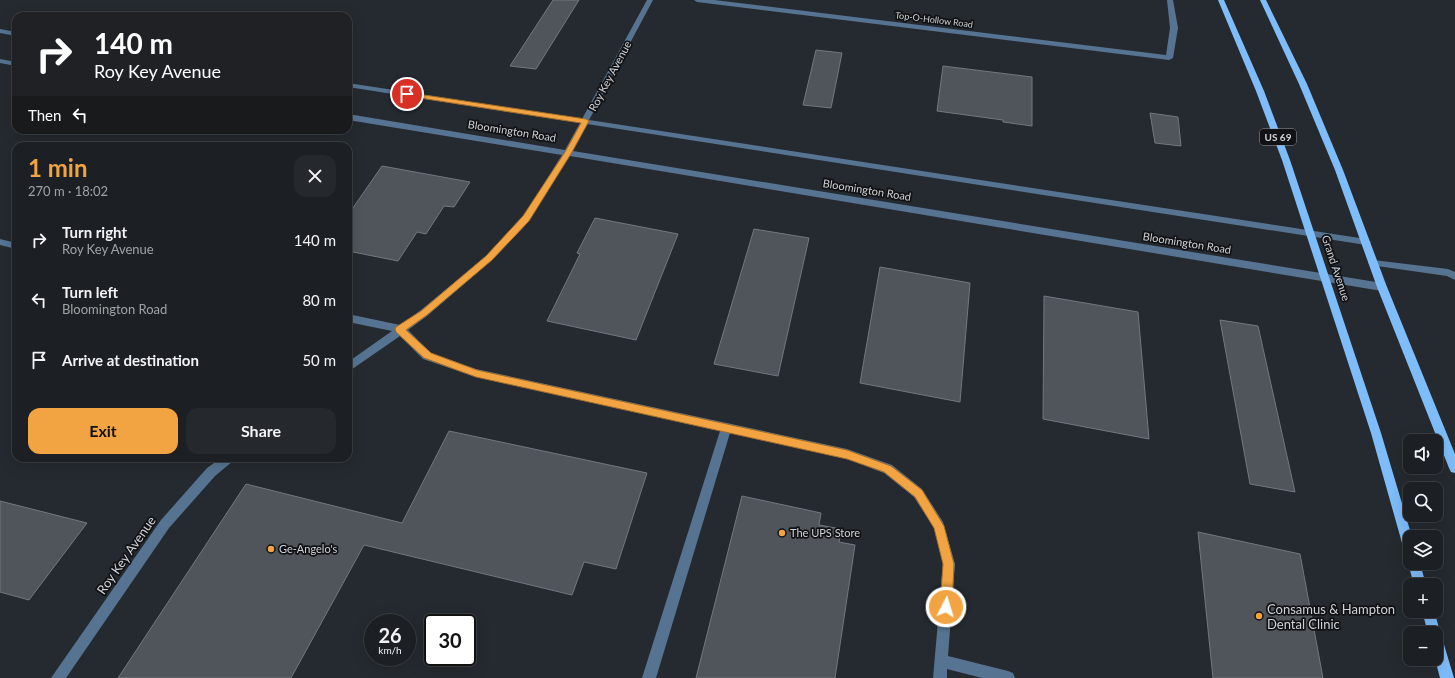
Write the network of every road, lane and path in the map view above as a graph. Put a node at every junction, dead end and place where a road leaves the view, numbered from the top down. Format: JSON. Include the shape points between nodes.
{"nodes":[{"id":1,"x":650,"y":0,"type":"edge"},
{"id":2,"x":697,"y":0,"type":"edge"},
{"id":3,"x":1170,"y":0,"type":"edge"},
{"id":4,"x":1221,"y":0,"type":"edge"},
{"id":5,"x":1263,"y":0,"type":"edge"},
{"id":6,"x":0,"y":31,"type":"edge"},
{"id":7,"x":12,"y":33,"type":"edge"},
{"id":8,"x":0,"y":61,"type":"edge"},
{"id":9,"x":12,"y":63,"type":"edge"},
{"id":10,"x":352,"y":86,"type":"edge"},
{"id":11,"x":352,"y":118,"type":"edge"},
{"id":12,"x":586,"y":121,"type":"junction"},
{"id":13,"x":568,"y":152,"type":"junction"},
{"id":14,"x":1310,"y":233,"type":"junction"},
{"id":15,"x":0,"y":242,"type":"edge"},
{"id":16,"x":1366,"y":242,"type":"junction"},
{"id":17,"x":12,"y":245,"type":"edge"},
{"id":18,"x":1373,"y":263,"type":"junction"},
{"id":19,"x":1455,"y":276,"type":"edge"},
{"id":20,"x":1325,"y":278,"type":"junction"},
{"id":21,"x":1382,"y":287,"type":"junction"},
{"id":22,"x":352,"y":319,"type":"edge"},
{"id":23,"x":400,"y":329,"type":"junction"},
{"id":24,"x":352,"y":365,"type":"edge"},
{"id":25,"x":726,"y":428,"type":"junction"},
{"id":26,"x":224,"y":462,"type":"edge"},
{"id":27,"x":1455,"y":468,"type":"edge"},
{"id":28,"x":1404,"y":530,"type":"edge"},
{"id":29,"x":942,"y":661,"type":"junction"},
{"id":30,"x":1443,"y":662,"type":"edge"},
{"id":31,"x":58,"y":678,"type":"edge"},
{"id":32,"x":649,"y":678,"type":"edge"},
{"id":33,"x":940,"y":678,"type":"edge"},
{"id":34,"x":1008,"y":678,"type":"edge"},
{"id":35,"x":1448,"y":678,"type":"edge"}],
"edges":[{"from":1,"to":12,"type":"street","name":"Roy Key Avenue"},
{"from":2,"to":3,"type":"street","name":"Top-O-Hollow Road","via":[[1169,58],[1174,28]]},
{"from":4,"to":14,"type":"main road","name":"Grand Avenue","number":"US 69","via":[[1260,91]]},
{"from":5,"to":16,"type":"main road","via":[[1308,96]]},
{"from":6,"to":7,"type":"street"},
{"from":8,"to":9,"type":"street"},
{"from":10,"to":12,"type":"street","name":"Bloomington Road"},
{"from":11,"to":13,"type":"street","name":"Bloomington Road"},
{"from":12,"to":13,"type":"street","name":"Roy Key Avenue"},
{"from":12,"to":14,"type":"street","name":"Bloomington Road"},
{"from":13,"to":20,"type":"street","name":"Bloomington Road"},
{"from":13,"to":23,"type":"street","name":"Roy Key Avenue","via":[[526,218],[489,258],[424,313]]},
{"from":14,"to":16,"type":"street","name":"Bloomington Road"},
{"from":14,"to":20,"type":"main road","name":"Grand Avenue","number":"US 69"},
{"from":15,"to":17,"type":"street"},
{"from":16,"to":18,"type":"main road"},
{"from":18,"to":19,"type":"street"},
{"from":18,"to":21,"type":"main road"},
{"from":20,"to":21,"type":"street","name":"Bloomington Road"},
{"from":20,"to":28,"type":"main road","name":"Grand Avenue","number":"US 69","via":[[1376,433]]},
{"from":21,"to":27,"type":"main road"},
{"from":22,"to":23,"type":"street"},
{"from":23,"to":24,"type":"street","name":"Roy Key Avenue"},
{"from":23,"to":25,"type":"street","via":[[427,356],[476,374]]},
{"from":25,"to":29,"type":"street","via":[[847,454],[888,469],[918,494],[939,526],[949,564]]},
{"from":25,"to":32,"type":"street"},
{"from":26,"to":31,"type":"street","name":"Roy Key Avenue","via":[[211,472],[165,524]]},
{"from":29,"to":33,"type":"street"},
{"from":29,"to":34,"type":"street"},
{"from":30,"to":35,"type":"main road"}]}
